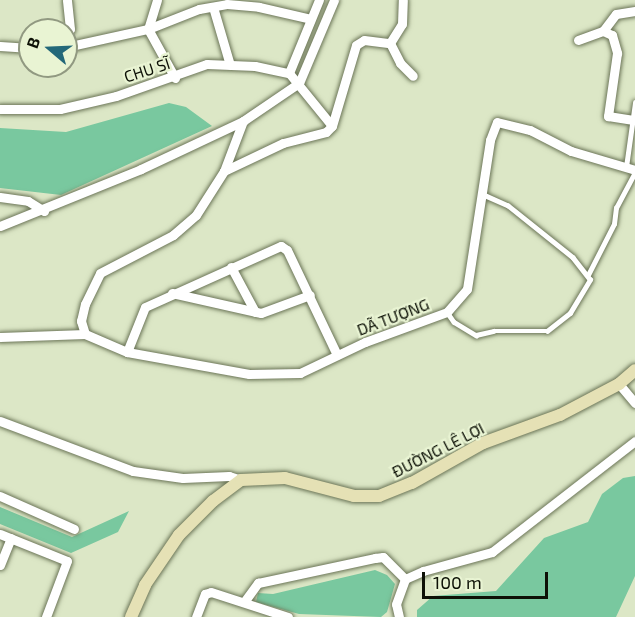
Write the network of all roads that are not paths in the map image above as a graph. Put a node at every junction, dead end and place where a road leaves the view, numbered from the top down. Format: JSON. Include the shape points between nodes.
{"nodes":[{"id":1,"x":67,"y":0,"type":"edge"},
{"id":2,"x":157,"y":0,"type":"edge"},
{"id":3,"x":319,"y":0,"type":"edge"},
{"id":4,"x":334,"y":0,"type":"edge"},
{"id":5,"x":403,"y":0,"type":"edge"},
{"id":6,"x":213,"y":7,"type":"junction"},
{"id":7,"x":635,"y":11,"type":"edge"},
{"id":8,"x":69,"y":18,"type":"edge"},
{"id":9,"x":311,"y":18,"type":"junction"},
{"id":10,"x":148,"y":29,"type":"junction"},
{"id":11,"x":603,"y":31,"type":"junction"},
{"id":12,"x":578,"y":40,"type":"dead end"},
{"id":13,"x":390,"y":43,"type":"junction"},
{"id":14,"x":78,"y":44,"type":"edge"},
{"id":15,"x":0,"y":46,"type":"edge"},
{"id":16,"x":18,"y":47,"type":"edge"},
{"id":17,"x":230,"y":65,"type":"junction"},
{"id":18,"x":289,"y":73,"type":"junction"},
{"id":19,"x":413,"y":76,"type":"dead end"},
{"id":20,"x":175,"y":78,"type":"junction"},
{"id":21,"x":299,"y":83,"type":"junction"},
{"id":22,"x":635,"y":103,"type":"edge"},
{"id":23,"x":0,"y":109,"type":"edge"},
{"id":24,"x":632,"y":120,"type":"junction"},
{"id":25,"x":243,"y":121,"type":"junction"},
{"id":26,"x":332,"y":126,"type":"junction"},
{"id":27,"x":632,"y":170,"type":"edge"},
{"id":28,"x":224,"y":171,"type":"junction"},
{"id":29,"x":481,"y":194,"type":"junction"},
{"id":30,"x":0,"y":197,"type":"edge"},
{"id":31,"x":44,"y":211,"type":"junction"},
{"id":32,"x":0,"y":226,"type":"edge"},
{"id":33,"x":231,"y":267,"type":"junction"},
{"id":34,"x":588,"y":275,"type":"junction"},
{"id":35,"x":172,"y":294,"type":"junction"},
{"id":36,"x":310,"y":295,"type":"junction"},
{"id":37,"x":255,"y":312,"type":"junction"},
{"id":38,"x":447,"y":312,"type":"junction"},
{"id":39,"x":85,"y":334,"type":"junction"},
{"id":40,"x":0,"y":337,"type":"edge"},
{"id":41,"x":127,"y":352,"type":"junction"},
{"id":42,"x":337,"y":356,"type":"junction"},
{"id":43,"x":635,"y":370,"type":"edge"},
{"id":44,"x":619,"y":384,"type":"junction"},
{"id":45,"x":635,"y":403,"type":"edge"},
{"id":46,"x":0,"y":421,"type":"edge"},
{"id":47,"x":635,"y":441,"type":"edge"},
{"id":48,"x":241,"y":480,"type":"junction"},
{"id":49,"x":0,"y":496,"type":"edge"},
{"id":50,"x":74,"y":529,"type":"dead end"},
{"id":51,"x":0,"y":534,"type":"edge"},
{"id":52,"x":11,"y":538,"type":"junction"},
{"id":53,"x":0,"y":565,"type":"edge"},
{"id":54,"x":405,"y":579,"type":"junction"},
{"id":55,"x":244,"y":602,"type":"junction"},
{"id":56,"x":46,"y":617,"type":"edge"},
{"id":57,"x":132,"y":617,"type":"edge"},
{"id":58,"x":196,"y":617,"type":"edge"},
{"id":59,"x":288,"y":617,"type":"edge"},
{"id":60,"x":399,"y":617,"type":"edge"}],
"edges":[{"from":1,"to":8,"type":"street"},
{"from":2,"to":10,"type":"street"},
{"from":3,"to":9,"type":"street"},
{"from":4,"to":21,"type":"street"},
{"from":5,"to":13,"type":"street","via":[[402,24]]},
{"from":6,"to":9,"type":"street","via":[[259,7]]},
{"from":6,"to":10,"type":"street"},
{"from":6,"to":17,"type":"street"},
{"from":7,"to":11,"type":"street","via":[[616,14]]},
{"from":9,"to":18,"type":"street"},
{"from":10,"to":14,"type":"street"},
{"from":10,"to":20,"type":"street"},
{"from":11,"to":12,"type":"street"},
{"from":11,"to":24,"type":"street","via":[[612,35],[616,45],[608,116]]},
{"from":13,"to":19,"type":"street","via":[[400,63]]},
{"from":13,"to":26,"type":"street","via":[[364,40],[356,45]]},
{"from":15,"to":16,"type":"street"},
{"from":17,"to":18,"type":"street","name":"CHU SĨ"},
{"from":17,"to":20,"type":"street","name":"CHU SĨ","via":[[207,64]]},
{"from":18,"to":21,"type":"street"},
{"from":20,"to":23,"type":"street","name":"CHU SĨ","via":[[60,109]]},
{"from":21,"to":25,"type":"street"},
{"from":21,"to":26,"type":"street"},
{"from":22,"to":24,"type":"lane"},
{"from":24,"to":27,"type":"lane"},
{"from":25,"to":28,"type":"street"},
{"from":25,"to":31,"type":"street"},
{"from":26,"to":28,"type":"street","via":[[326,132],[283,143]]},
{"from":27,"to":29,"type":"street","name":"DÃ TƯỢNG","via":[[571,151],[530,130],[497,122]]},
{"from":27,"to":34,"type":"lane"},
{"from":28,"to":39,"type":"street","via":[[186,225],[100,273],[85,304],[81,321]]},
{"from":29,"to":34,"type":"lane","via":[[508,206],[573,258]]},
{"from":29,"to":38,"type":"street","name":"DÃ TƯỢNG","via":[[467,289]]},
{"from":30,"to":31,"type":"street","via":[[28,201]]},
{"from":31,"to":32,"type":"street"},
{"from":33,"to":35,"type":"street"},
{"from":33,"to":36,"type":"street","via":[[281,246],[287,250]]},
{"from":33,"to":37,"type":"street"},
{"from":34,"to":38,"type":"lane","via":[[586,289],[570,313],[548,331],[476,335],[453,322]]},
{"from":35,"to":37,"type":"street"},
{"from":35,"to":41,"type":"street","via":[[145,307]]},
{"from":36,"to":37,"type":"street","via":[[266,313]]},
{"from":36,"to":42,"type":"street"},
{"from":38,"to":42,"type":"street","name":"DÃ TƯỢNG"},
{"from":39,"to":40,"type":"street","name":"DÃ TƯỢNG"},
{"from":39,"to":41,"type":"street","name":"DÃ TƯỢNG"},
{"from":41,"to":42,"type":"street","name":"DÃ TƯỢNG","via":[[275,377],[300,373]]},
{"from":43,"to":44,"type":"street","name":"ĐƯỜNG LÊ LỢI"},
{"from":44,"to":45,"type":"street"},
{"from":44,"to":48,"type":"street","name":"ĐƯỜNG LÊ LỢI","via":[[550,420],[483,443],[412,483],[379,496],[354,496],[285,478]]},
{"from":46,"to":48,"type":"street","via":[[133,471]]},
{"from":47,"to":54,"type":"street","via":[[492,552]]},
{"from":48,"to":57,"type":"street","via":[[179,535],[145,585]]},
{"from":49,"to":50,"type":"street"},
{"from":51,"to":52,"type":"street"},
{"from":52,"to":53,"type":"street"},
{"from":52,"to":56,"type":"street","via":[[67,561]]},
{"from":54,"to":55,"type":"street","via":[[383,557],[375,558],[258,583]]},
{"from":54,"to":60,"type":"street","via":[[396,604]]},
{"from":55,"to":58,"type":"street","via":[[208,592]]},
{"from":55,"to":59,"type":"street"}]}
